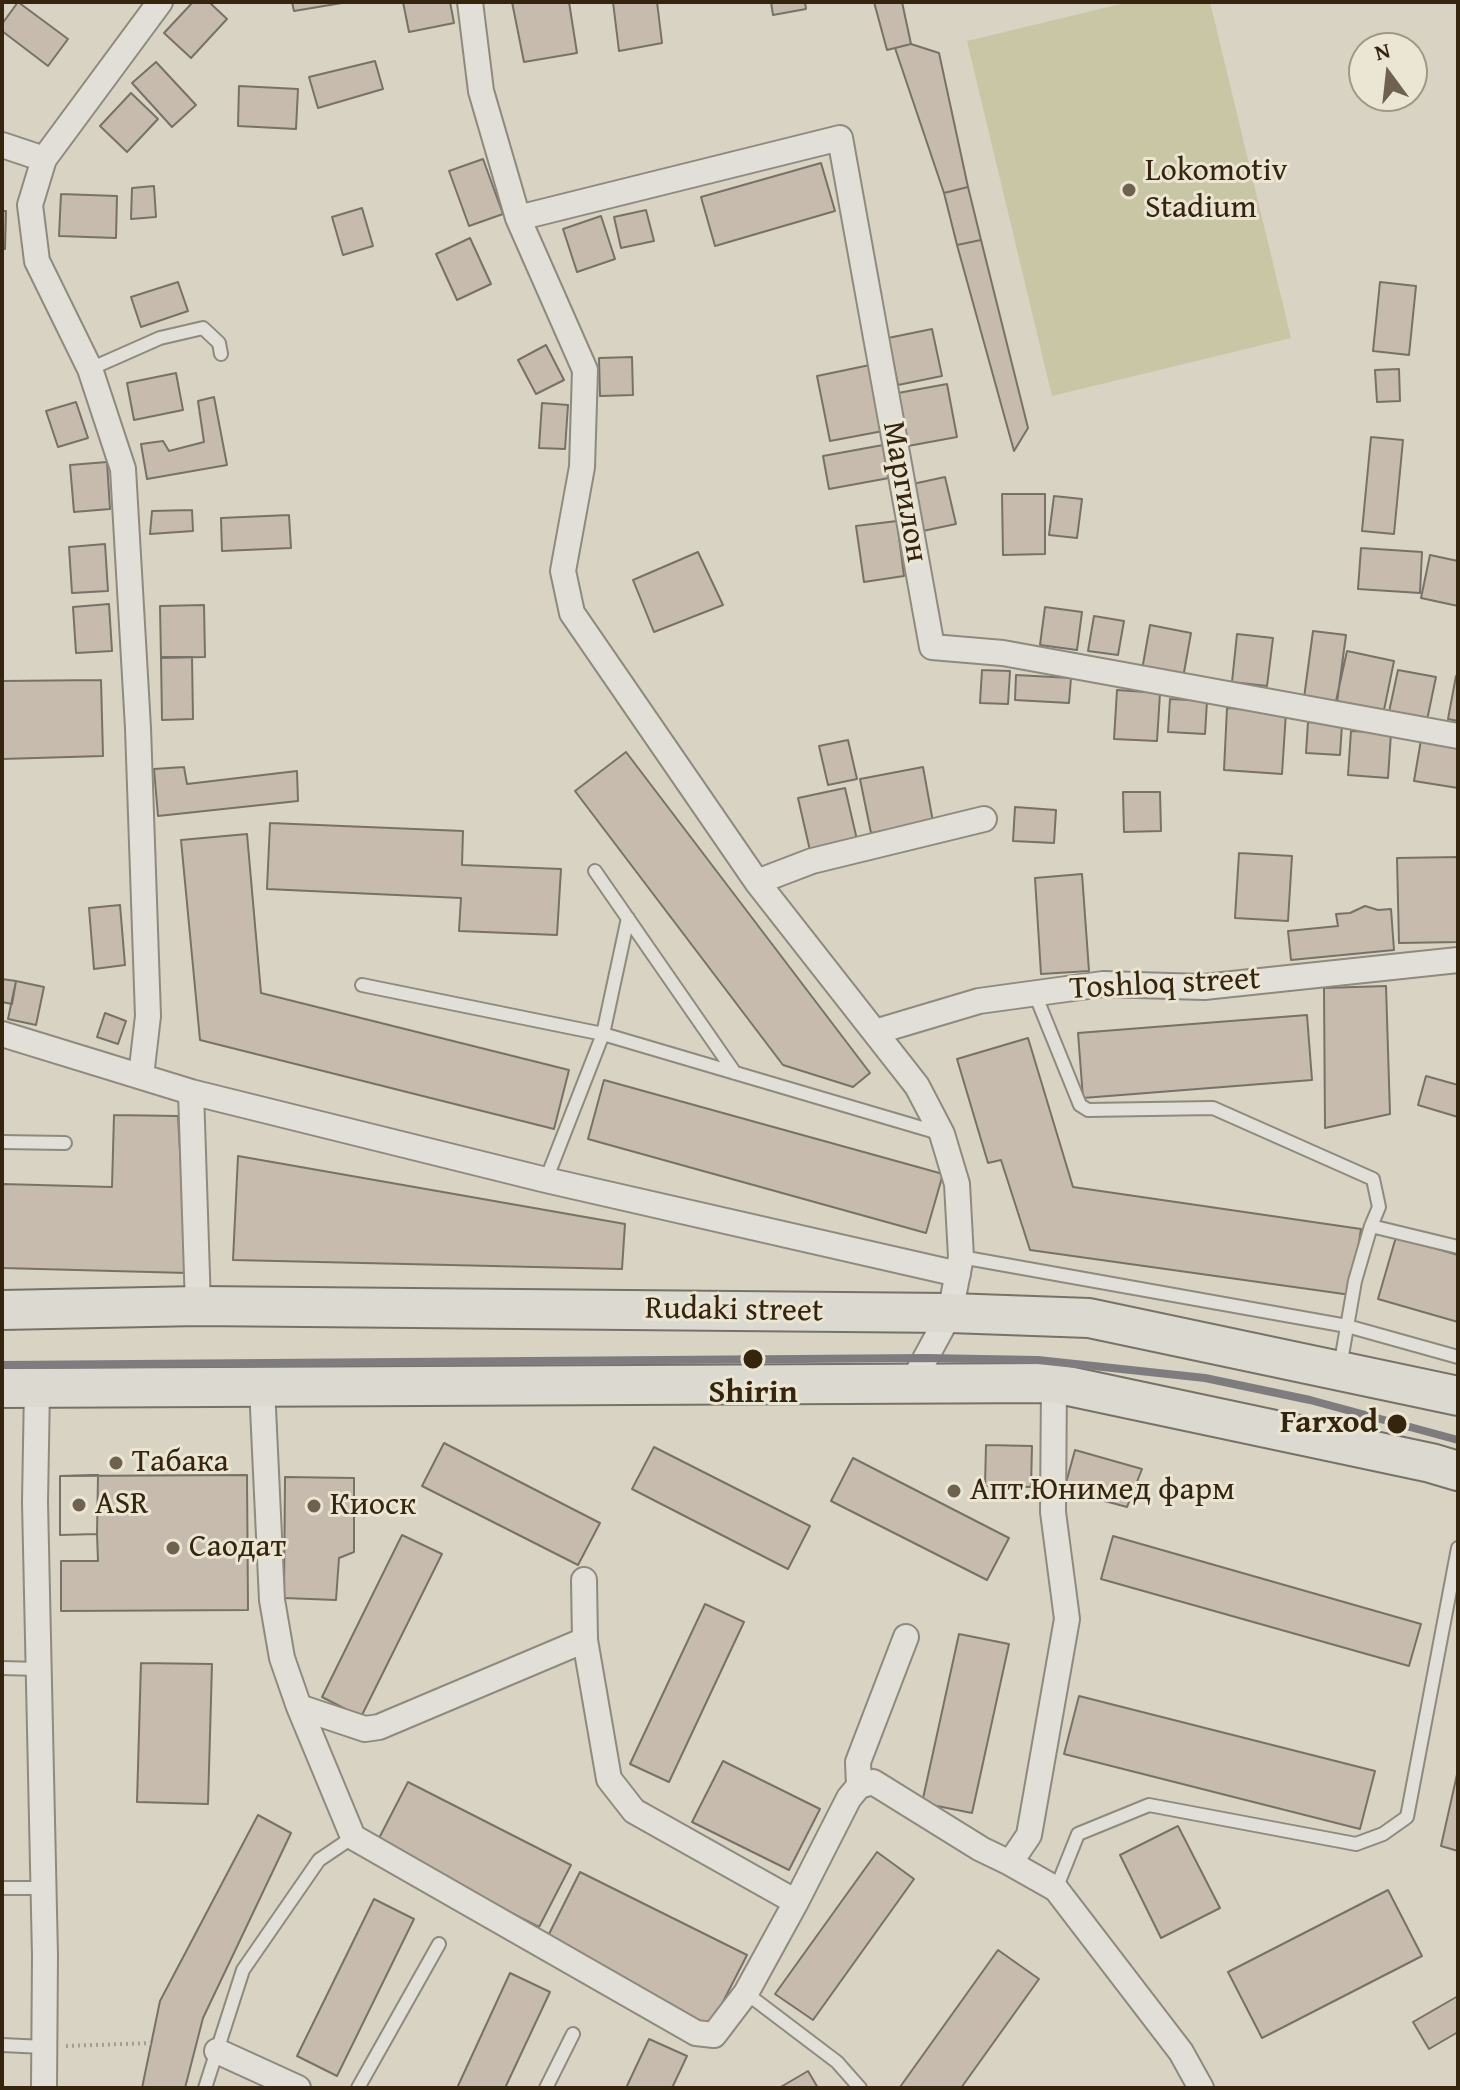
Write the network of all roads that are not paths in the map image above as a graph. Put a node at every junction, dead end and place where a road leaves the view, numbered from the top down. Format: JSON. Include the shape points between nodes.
{"nodes":[{"id":1,"x":160,"y":2,"type":"edge"},
{"id":2,"x":470,"y":2,"type":"edge"},
{"id":3,"x":2,"y":145,"type":"edge"},
{"id":4,"x":44,"y":159,"type":"junction"},
{"id":5,"x":518,"y":218,"type":"junction"},
{"id":6,"x":221,"y":354,"type":"dead end"},
{"id":7,"x":90,"y":369,"type":"junction"},
{"id":8,"x":1458,"y":736,"type":"edge"},
{"id":9,"x":984,"y":819,"type":"dead end"},
{"id":10,"x":595,"y":871,"type":"dead end"},
{"id":11,"x":757,"y":882,"type":"junction"},
{"id":12,"x":628,"y":918,"type":"junction"},
{"id":13,"x":1458,"y":960,"type":"edge"},
{"id":14,"x":362,"y":985,"type":"dead end"},
{"id":15,"x":1035,"y":994,"type":"junction"},
{"id":16,"x":875,"y":1032,"type":"junction"},
{"id":17,"x":2,"y":1034,"type":"edge"},
{"id":18,"x":603,"y":1034,"type":"junction"},
{"id":19,"x":735,"y":1073,"type":"junction"},
{"id":20,"x":141,"y":1076,"type":"junction"},
{"id":21,"x":191,"y":1092,"type":"junction"},
{"id":22,"x":942,"y":1134,"type":"junction"},
{"id":23,"x":2,"y":1142,"type":"edge"},
{"id":24,"x":65,"y":1143,"type":"dead end"},
{"id":25,"x":546,"y":1180,"type":"junction"},
{"id":26,"x":1371,"y":1226,"type":"junction"},
{"id":27,"x":1458,"y":1247,"type":"edge"},
{"id":28,"x":960,"y":1265,"type":"junction"},
{"id":29,"x":198,"y":1306,"type":"junction"},
{"id":30,"x":2,"y":1310,"type":"edge"},
{"id":31,"x":950,"y":1313,"type":"junction"},
{"id":32,"x":1347,"y":1326,"type":"junction"},
{"id":33,"x":1458,"y":1357,"type":"edge"},
{"id":34,"x":1339,"y":1371,"type":"junction"},
{"id":35,"x":912,"y":1383,"type":"junction"},
{"id":36,"x":1054,"y":1383,"type":"junction"},
{"id":37,"x":262,"y":1387,"type":"junction"},
{"id":38,"x":19,"y":1388,"type":"edge"},
{"id":39,"x":1458,"y":1396,"type":"edge"},
{"id":40,"x":1458,"y":1471,"type":"edge"},
{"id":41,"x":1458,"y":1548,"type":"edge"},
{"id":42,"x":584,"y":1580,"type":"dead end"},
{"id":43,"x":1452,"y":1615,"type":"edge"},
{"id":44,"x":906,"y":1637,"type":"dead end"},
{"id":45,"x":585,"y":1640,"type":"junction"},
{"id":46,"x":2,"y":1668,"type":"edge"},
{"id":47,"x":39,"y":1669,"type":"junction"},
{"id":48,"x":299,"y":1707,"type":"junction"},
{"id":49,"x":859,"y":1786,"type":"junction"},
{"id":50,"x":353,"y":1837,"type":"junction"},
{"id":51,"x":1010,"y":1863,"type":"junction"},
{"id":52,"x":2,"y":1888,"type":"edge"},
{"id":53,"x":44,"y":1888,"type":"junction"},
{"id":54,"x":1056,"y":1889,"type":"junction"},
{"id":55,"x":796,"y":1902,"type":"junction"},
{"id":56,"x":439,"y":1944,"type":"dead end"},
{"id":57,"x":746,"y":1993,"type":"junction"},
{"id":58,"x":573,"y":2034,"type":"dead end"},
{"id":59,"x":2,"y":2045,"type":"edge"},
{"id":60,"x":44,"y":2047,"type":"junction"},
{"id":61,"x":217,"y":2051,"type":"junction"},
{"id":62,"x":44,"y":2088,"type":"edge"},
{"id":63,"x":205,"y":2088,"type":"edge"},
{"id":64,"x":298,"y":2088,"type":"edge"},
{"id":65,"x":358,"y":2088,"type":"edge"},
{"id":66,"x":546,"y":2088,"type":"edge"},
{"id":67,"x":860,"y":2088,"type":"edge"},
{"id":68,"x":1201,"y":2088,"type":"edge"}],
"edges":[{"from":1,"to":4,"type":"street"},
{"from":2,"to":5,"type":"street","via":[[481,91]]},
{"from":3,"to":4,"type":"street"},
{"from":4,"to":7,"type":"street","via":[[30,205],[37,261]]},
{"from":5,"to":8,"type":"street","name":"Маргилон","via":[[840,138],[932,647],[1003,653]]},
{"from":5,"to":11,"type":"street","via":[[585,370],[582,467],[563,571],[572,613]]},
{"from":6,"to":7,"type":"lane","via":[[219,343],[203,328],[160,338]]},
{"from":7,"to":20,"type":"street","via":[[123,469],[148,1000]]},
{"from":9,"to":11,"type":"street","via":[[812,861]]},
{"from":10,"to":12,"type":"lane"},
{"from":11,"to":16,"type":"street"},
{"from":12,"to":18,"type":"lane"},
{"from":12,"to":19,"type":"lane"},
{"from":13,"to":15,"type":"street","name":"Toshloq street","via":[[1204,987],[1103,984]]},
{"from":14,"to":18,"type":"lane"},
{"from":15,"to":16,"type":"street","name":"Toshloq street","via":[[979,1001]]},
{"from":15,"to":26,"type":"lane","via":[[1080,1105],[1088,1110],[1213,1108],[1373,1179],[1379,1207]]},
{"from":16,"to":22,"type":"street","via":[[917,1086]]},
{"from":17,"to":20,"type":"street"},
{"from":18,"to":19,"type":"lane"},
{"from":18,"to":25,"type":"lane"},
{"from":19,"to":22,"type":"lane"},
{"from":20,"to":21,"type":"street"},
{"from":21,"to":25,"type":"street"},
{"from":21,"to":29,"type":"street"},
{"from":22,"to":28,"type":"street","via":[[957,1184]]},
{"from":23,"to":24,"type":"lane"},
{"from":25,"to":28,"type":"street"},
{"from":26,"to":27,"type":"lane"},
{"from":26,"to":32,"type":"lane"},
{"from":28,"to":31,"type":"street"},
{"from":28,"to":32,"type":"lane"},
{"from":29,"to":30,"type":"main road","name":"Rudaki street"},
{"from":29,"to":31,"type":"main road","name":"Rudaki street"},
{"from":31,"to":34,"type":"main road","name":"Rudaki street","via":[[1089,1318]]},
{"from":31,"to":35,"type":"street"},
{"from":32,"to":33,"type":"lane"},
{"from":32,"to":34,"type":"lane"},
{"from":34,"to":39,"type":"main road","name":"Rudaki street"},
{"from":35,"to":36,"type":"main road"},
{"from":35,"to":37,"type":"main road"},
{"from":36,"to":40,"type":"main road"},
{"from":36,"to":51,"type":"street","via":[[1053,1512],[1067,1619],[1029,1835]]},
{"from":37,"to":38,"type":"main road"},
{"from":37,"to":48,"type":"street","via":[[272,1600],[282,1658]]},
{"from":38,"to":47,"type":"street","via":[[35,1502]]},
{"from":41,"to":43,"type":"lane"},
{"from":42,"to":45,"type":"street"},
{"from":43,"to":54,"type":"lane","via":[[1407,1817],[1383,1834],[1356,1844],[1149,1805],[1078,1834]]},
{"from":44,"to":49,"type":"street","via":[[858,1762]]},
{"from":45,"to":48,"type":"street","via":[[379,1727],[365,1729]]},
{"from":45,"to":55,"type":"street","via":[[609,1779],[634,1811]]},
{"from":46,"to":47,"type":"lane"},
{"from":47,"to":53,"type":"street"},
{"from":48,"to":50,"type":"street"},
{"from":49,"to":51,"type":"street","via":[[873,1782]]},
{"from":49,"to":55,"type":"street"},
{"from":50,"to":57,"type":"street","via":[[696,2033],[714,2035]]},
{"from":50,"to":61,"type":"lane","via":[[319,1860],[243,1970]]},
{"from":51,"to":54,"type":"street"},
{"from":52,"to":53,"type":"lane"},
{"from":53,"to":60,"type":"street"},
{"from":54,"to":68,"type":"street","via":[[1181,2052]]},
{"from":55,"to":57,"type":"street"},
{"from":56,"to":65,"type":"lane"},
{"from":57,"to":67,"type":"lane","via":[[837,2062]]},
{"from":58,"to":66,"type":"lane"},
{"from":59,"to":60,"type":"lane"},
{"from":60,"to":62,"type":"street"},
{"from":61,"to":63,"type":"lane"},
{"from":61,"to":64,"type":"street"}]}
